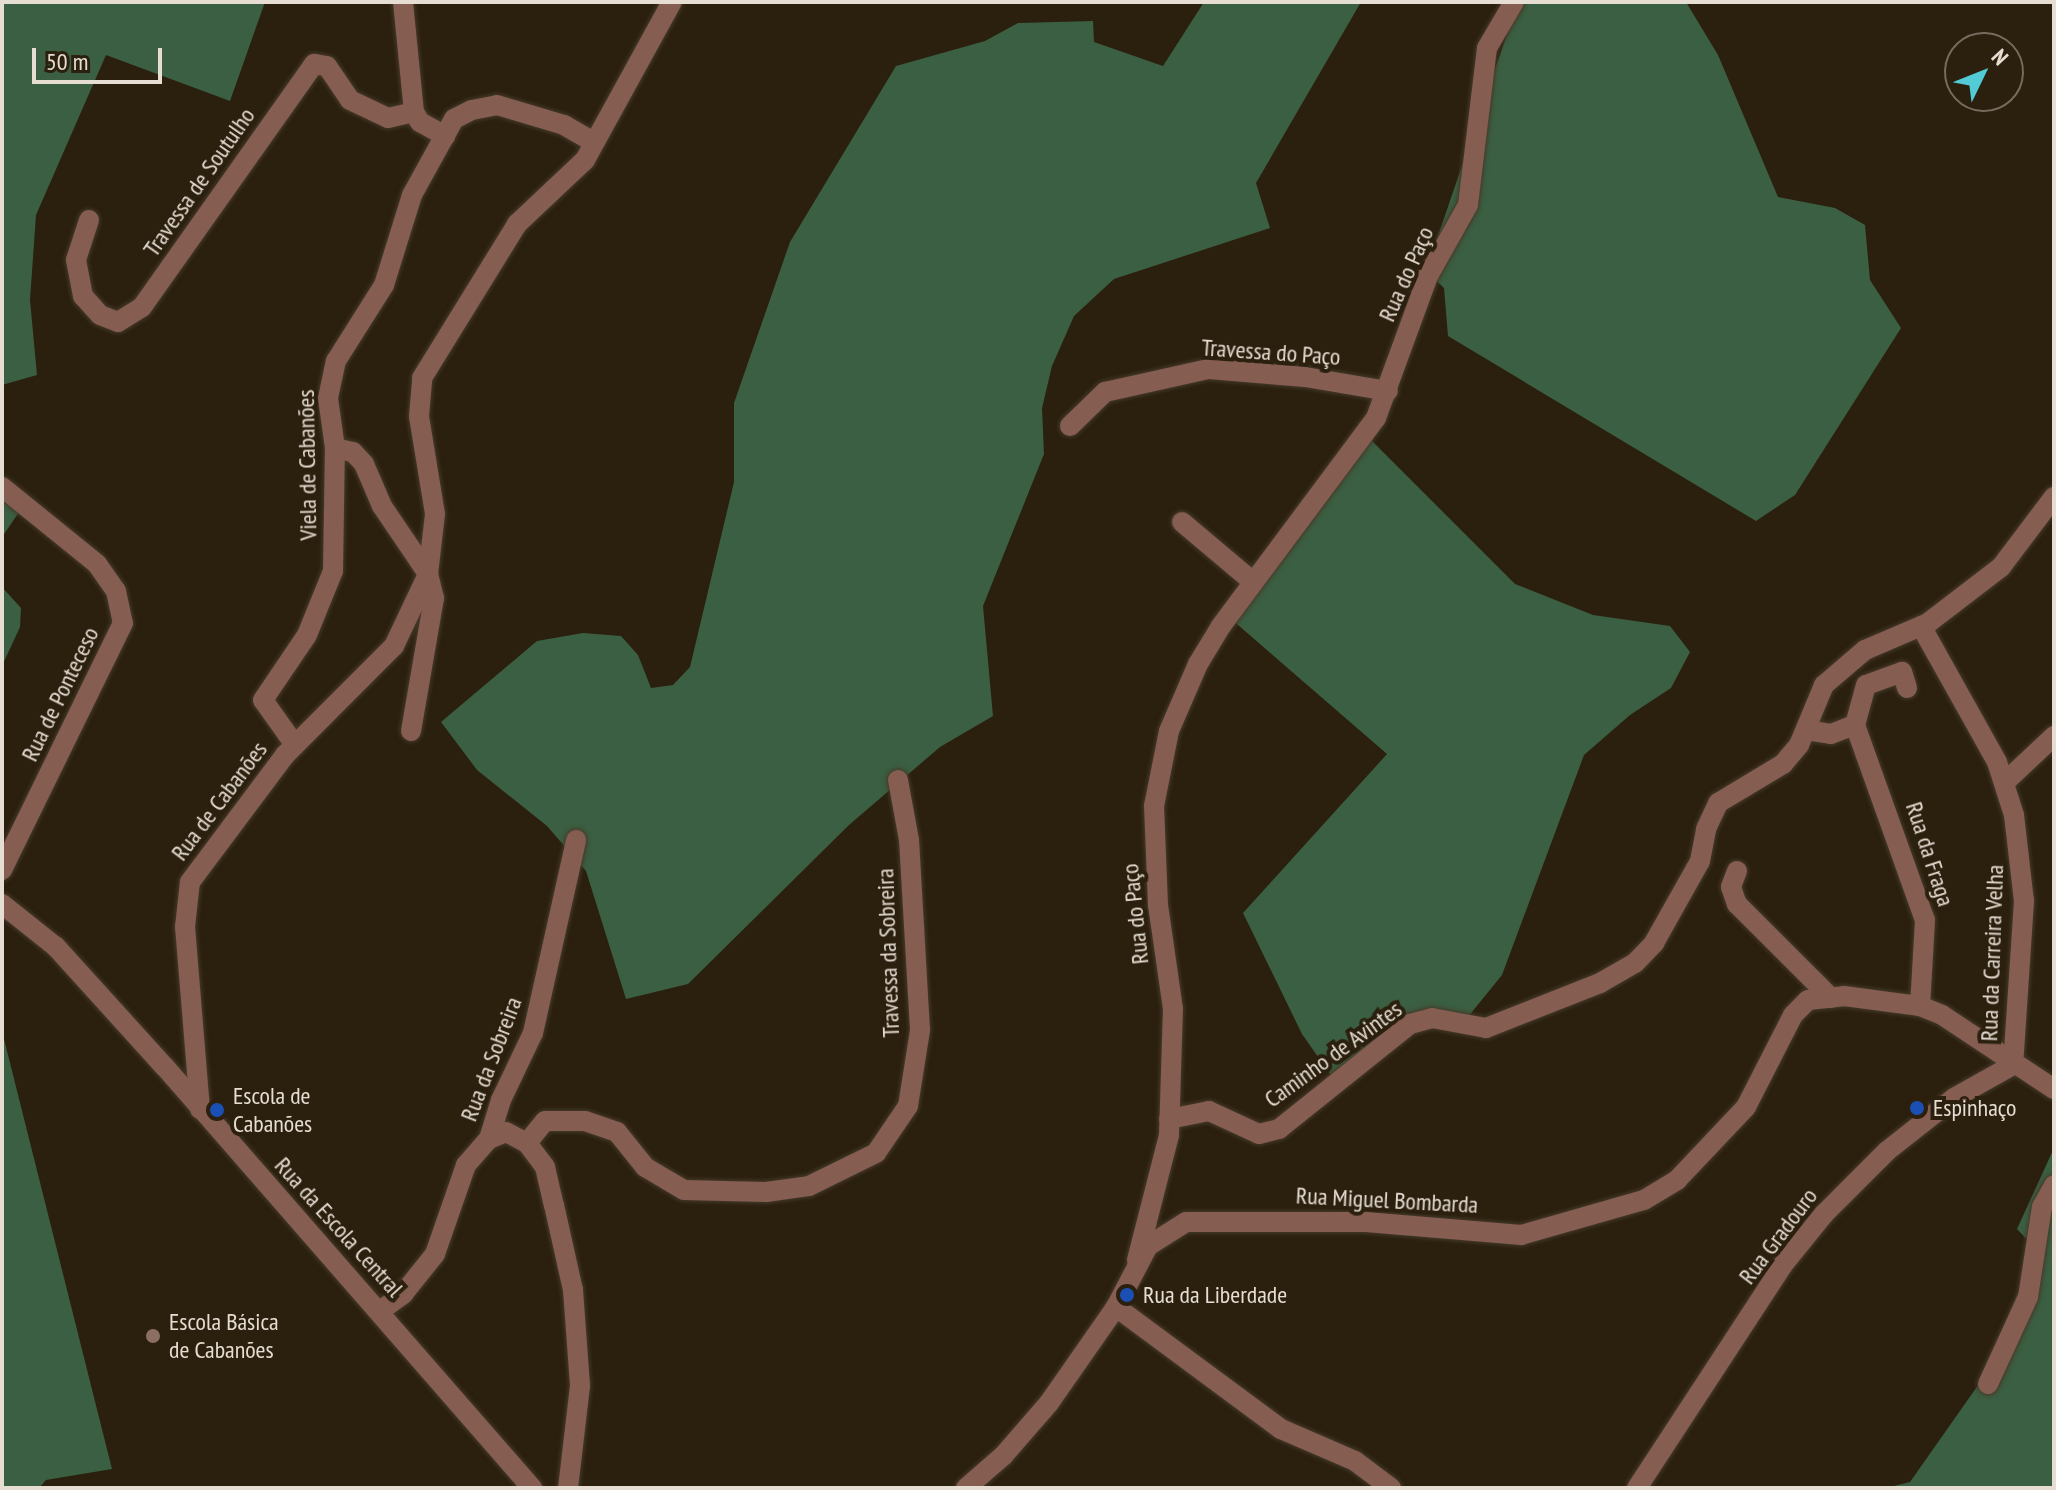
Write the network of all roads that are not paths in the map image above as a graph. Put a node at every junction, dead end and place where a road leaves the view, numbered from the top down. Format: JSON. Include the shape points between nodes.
{"nodes":[{"id":1,"x":403,"y":2,"type":"edge"},
{"id":2,"x":672,"y":2,"type":"edge"},
{"id":3,"x":1514,"y":2,"type":"edge"},
{"id":4,"x":414,"y":112,"type":"junction"},
{"id":5,"x":445,"y":136,"type":"junction"},
{"id":6,"x":594,"y":142,"type":"junction"},
{"id":7,"x":89,"y":220,"type":"dead end"},
{"id":8,"x":1388,"y":391,"type":"junction"},
{"id":9,"x":1070,"y":426,"type":"dead end"},
{"id":10,"x":335,"y":448,"type":"junction"},
{"id":11,"x":2,"y":487,"type":"edge"},
{"id":12,"x":2054,"y":497,"type":"edge"},
{"id":13,"x":1182,"y":522,"type":"dead end"},
{"id":14,"x":428,"y":574,"type":"junction"},
{"id":15,"x":1253,"y":582,"type":"junction"},
{"id":16,"x":1921,"y":626,"type":"junction"},
{"id":17,"x":1907,"y":688,"type":"dead end"},
{"id":18,"x":1855,"y":725,"type":"junction"},
{"id":19,"x":1806,"y":730,"type":"junction"},
{"id":20,"x":411,"y":731,"type":"dead end"},
{"id":21,"x":2054,"y":736,"type":"edge"},
{"id":22,"x":295,"y":745,"type":"junction"},
{"id":23,"x":898,"y":780,"type":"dead end"},
{"id":24,"x":2004,"y":783,"type":"junction"},
{"id":25,"x":576,"y":840,"type":"dead end"},
{"id":26,"x":2,"y":870,"type":"edge"},
{"id":27,"x":1737,"y":871,"type":"dead end"},
{"id":28,"x":2,"y":904,"type":"edge"},
{"id":29,"x":1831,"y":998,"type":"junction"},
{"id":30,"x":1920,"y":1006,"type":"junction"},
{"id":31,"x":2013,"y":1065,"type":"junction"},
{"id":32,"x":2054,"y":1089,"type":"edge"},
{"id":33,"x":200,"y":1109,"type":"junction"},
{"id":34,"x":1169,"y":1119,"type":"junction"},
{"id":35,"x":489,"y":1139,"type":"junction"},
{"id":36,"x":527,"y":1143,"type":"junction"},
{"id":37,"x":2054,"y":1185,"type":"edge"},
{"id":38,"x":1137,"y":1260,"type":"junction"},
{"id":39,"x":1116,"y":1307,"type":"junction"},
{"id":40,"x":380,"y":1311,"type":"junction"},
{"id":41,"x":1988,"y":1384,"type":"dead end"},
{"id":42,"x":532,"y":1488,"type":"edge"},
{"id":43,"x":568,"y":1488,"type":"edge"},
{"id":44,"x":966,"y":1488,"type":"edge"},
{"id":45,"x":1391,"y":1488,"type":"edge"},
{"id":46,"x":1637,"y":1488,"type":"edge"}],
"edges":[{"from":1,"to":4,"type":"street"},
{"from":2,"to":6,"type":"street","name":"Rua de Cabanões"},
{"from":3,"to":8,"type":"street","name":"Rua do Paço","via":[[1487,48],[1468,205],[1428,276]]},
{"from":4,"to":5,"type":"street","via":[[420,122]]},
{"from":4,"to":7,"type":"street","name":"Travessa de Soutulho","via":[[388,118],[350,100],[327,66],[314,64],[142,307],[118,322],[100,315],[83,296],[76,260]]},
{"from":5,"to":6,"type":"street","via":[[454,119],[497,105],[564,125]]},
{"from":5,"to":10,"type":"street","name":"Viela de Cabanões","via":[[399,227],[384,285],[336,361],[328,398]]},
{"from":6,"to":14,"type":"street","name":"Rua de Cabanões","via":[[575,173],[517,224],[422,378],[419,416],[434,489]]},
{"from":8,"to":9,"type":"street","name":"Travessa do Paço","via":[[1209,369],[1105,392]]},
{"from":8,"to":15,"type":"street","name":"Rua do Paço","via":[[1376,418]]},
{"from":10,"to":14,"type":"street","via":[[353,452],[364,464],[390,519]]},
{"from":10,"to":22,"type":"street","name":"Viela de Cabanões","via":[[333,571],[307,635],[263,700]]},
{"from":11,"to":26,"type":"street","name":"Rua de Ponteceso","via":[[97,564],[116,591],[123,623]]},
{"from":12,"to":16,"type":"street","name":"Caminho de Avintes","via":[[2001,567]]},
{"from":13,"to":15,"type":"street"},
{"from":14,"to":20,"type":"street","name":"Rua de Cabanões","via":[[434,598]]},
{"from":14,"to":22,"type":"street","name":"Rua de Cabanões","via":[[394,646]]},
{"from":15,"to":34,"type":"street","name":"Rua do Paço","via":[[1198,664],[1169,731],[1154,806],[1158,905],[1173,1009]]},
{"from":16,"to":19,"type":"street","name":"Caminho de Avintes","via":[[1851,659],[1824,685]]},
{"from":16,"to":24,"type":"street","name":"Rua da Carreira Velha"},
{"from":17,"to":18,"type":"street","via":[[1902,672],[1866,685]]},
{"from":18,"to":19,"type":"street","via":[[1831,734]]},
{"from":18,"to":30,"type":"street","name":"Rua da Fraga","via":[[1925,920]]},
{"from":19,"to":34,"type":"street","name":"Caminho de Avintes","via":[[1783,764],[1718,803],[1700,861],[1654,943],[1635,963],[1600,983],[1486,1028],[1432,1018],[1410,1024],[1279,1129],[1259,1134],[1209,1111]]},
{"from":21,"to":24,"type":"street"},
{"from":22,"to":33,"type":"street","name":"Rua de Cabanões","via":[[190,882],[185,927]]},
{"from":23,"to":36,"type":"street","name":"Travessa da Sobreira","via":[[910,855],[920,1030],[908,1106],[876,1153],[809,1186],[766,1192],[684,1190],[645,1167],[617,1132],[585,1121],[545,1121]]},
{"from":24,"to":31,"type":"street","name":"Rua da Carreira Velha","via":[[2022,857],[2024,901]]},
{"from":25,"to":35,"type":"street","name":"Rua da Sobreira","via":[[533,1033]]},
{"from":27,"to":29,"type":"street","via":[[1731,887],[1737,904]]},
{"from":28,"to":33,"type":"street","name":"Rua da Escola Central","via":[[56,947]]},
{"from":29,"to":30,"type":"street","name":"Rua Miguel Bombarda"},
{"from":29,"to":38,"type":"street","name":"Rua Miguel Bombarda","via":[[1808,1000],[1793,1015],[1758,1092],[1677,1180],[1644,1200],[1521,1235],[1366,1222],[1186,1222],[1148,1246]]},
{"from":30,"to":31,"type":"street","name":"Rua Miguel Bombarda","via":[[1942,1015]]},
{"from":31,"to":32,"type":"street","name":"Rua Miguel Bombarda"},
{"from":31,"to":46,"type":"street","name":"Rua Gradouro","via":[[1954,1098],[1824,1214],[1782,1266]]},
{"from":33,"to":40,"type":"street","name":"Rua da Escola Central"},
{"from":34,"to":38,"type":"street","name":"Rua do Paço","via":[[1161,1174]]},
{"from":35,"to":36,"type":"street","via":[[506,1132]]},
{"from":35,"to":40,"type":"street","name":"Rua da Sobreira","via":[[466,1165],[435,1254],[403,1294]]},
{"from":36,"to":43,"type":"street","via":[[545,1167],[573,1290],[580,1386]]},
{"from":37,"to":41,"type":"street","via":[[2042,1207],[2028,1297]]},
{"from":38,"to":39,"type":"street","name":"Rua Miguel Bombarda"},
{"from":39,"to":44,"type":"street","name":"Rua Miguel Bombarda","via":[[1049,1403],[1003,1456]]},
{"from":39,"to":45,"type":"street","via":[[1281,1429],[1355,1461]]},
{"from":40,"to":42,"type":"street","name":"Rua da Escola Central"}]}
